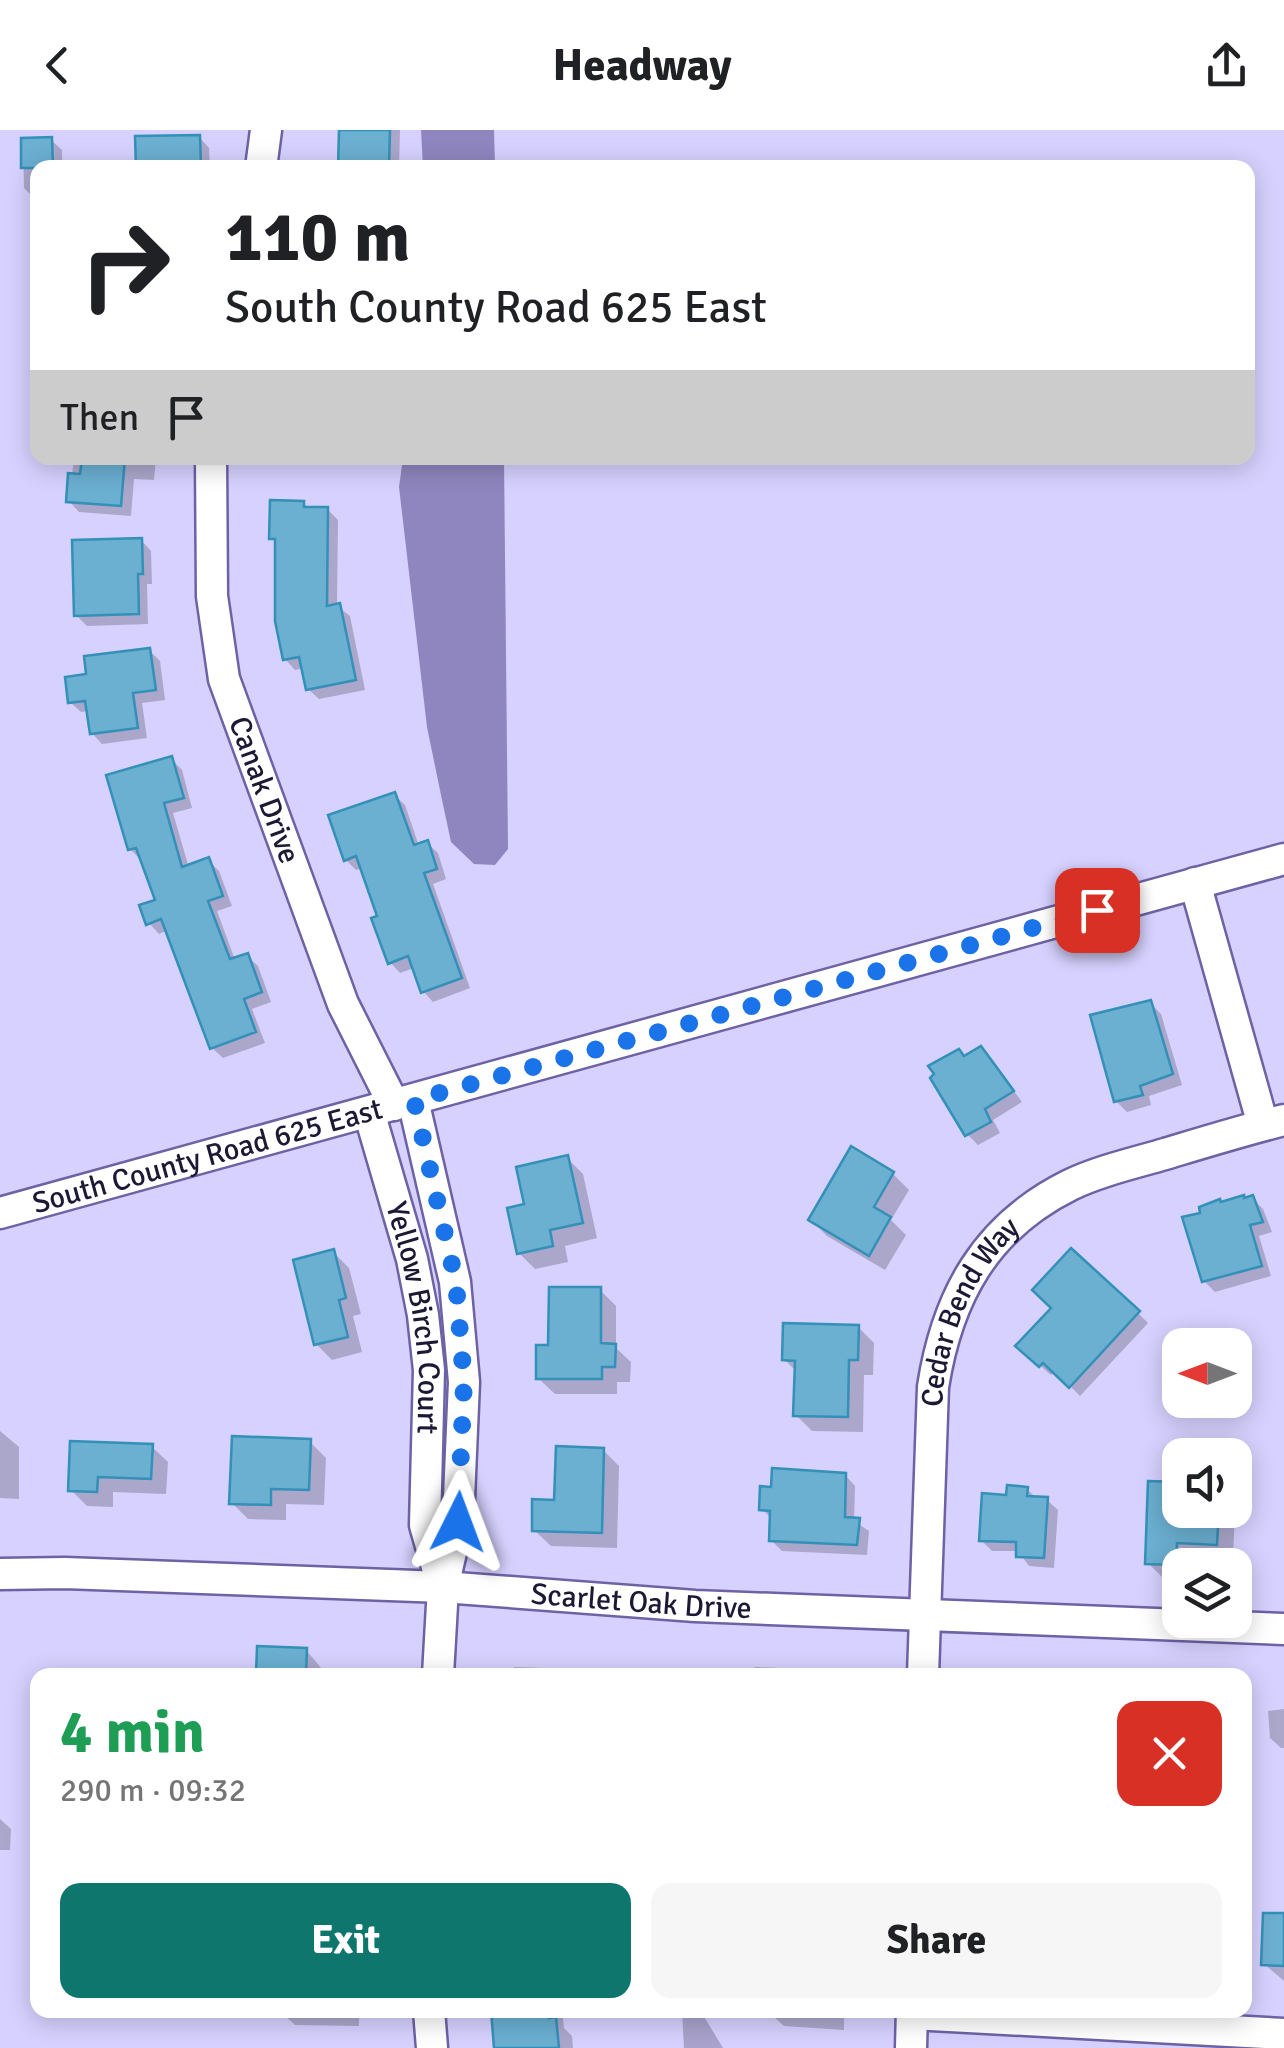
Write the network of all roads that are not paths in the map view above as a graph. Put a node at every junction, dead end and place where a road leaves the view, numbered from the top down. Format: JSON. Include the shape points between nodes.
{"nodes":[{"id":1,"x":266,"y":130,"type":"edge"},
{"id":2,"x":262,"y":160,"type":"edge"},
{"id":3,"x":211,"y":465,"type":"edge"},
{"id":4,"x":1284,"y":859,"type":"edge"},
{"id":5,"x":1196,"y":883,"type":"junction"},
{"id":6,"x":392,"y":1106,"type":"junction"},
{"id":7,"x":1274,"y":1122,"type":"edge"},
{"id":8,"x":0,"y":1212,"type":"edge"},
{"id":9,"x":0,"y":1574,"type":"edge"},
{"id":10,"x":443,"y":1587,"type":"junction"},
{"id":11,"x":926,"y":1613,"type":"junction"},
{"id":12,"x":1284,"y":1630,"type":"edge"},
{"id":13,"x":438,"y":1668,"type":"edge"},
{"id":14,"x":924,"y":1668,"type":"edge"},
{"id":15,"x":430,"y":2018,"type":"edge"},
{"id":16,"x":912,"y":2018,"type":"edge"},
{"id":17,"x":1013,"y":2018,"type":"edge"},
{"id":18,"x":1284,"y":2034,"type":"edge"},
{"id":19,"x":432,"y":2048,"type":"edge"},
{"id":20,"x":911,"y":2048,"type":"edge"}],
"edges":[{"from":1,"to":2,"type":"street"},
{"from":3,"to":6,"type":"street","name":"Canak Drive","via":[[212,596],[224,679],[343,1004]]},
{"from":4,"to":5,"type":"street","name":"South County Road 625 East"},
{"from":5,"to":6,"type":"street","name":"South County Road 625 East"},
{"from":5,"to":7,"type":"street","name":"Cedar Bend Way"},
{"from":6,"to":8,"type":"street","name":"South County Road 625 East"},
{"from":6,"to":10,"type":"street","name":"Yellow Birch Court","via":[[429,1370],[425,1525]]},
{"from":6,"to":10,"type":"street","name":"Yellow Birch Court","via":[[456,1282],[464,1382],[458,1522]]},
{"from":7,"to":11,"type":"street","name":"Cedar Bend Way","via":[[1072,1184],[1034,1206],[974,1267],[944,1332],[933,1387]]},
{"from":9,"to":10,"type":"street","name":"Scarlet Oak Drive"},
{"from":10,"to":11,"type":"street","name":"Scarlet Oak Drive","via":[[695,1606]]},
{"from":10,"to":13,"type":"street","name":"Yellow Birch Court"},
{"from":11,"to":12,"type":"street","name":"Scarlet Oak Drive"},
{"from":11,"to":14,"type":"street","name":"Cedar Bend Way"},
{"from":15,"to":19,"type":"street"},
{"from":16,"to":20,"type":"street"},
{"from":17,"to":18,"type":"street"}]}
